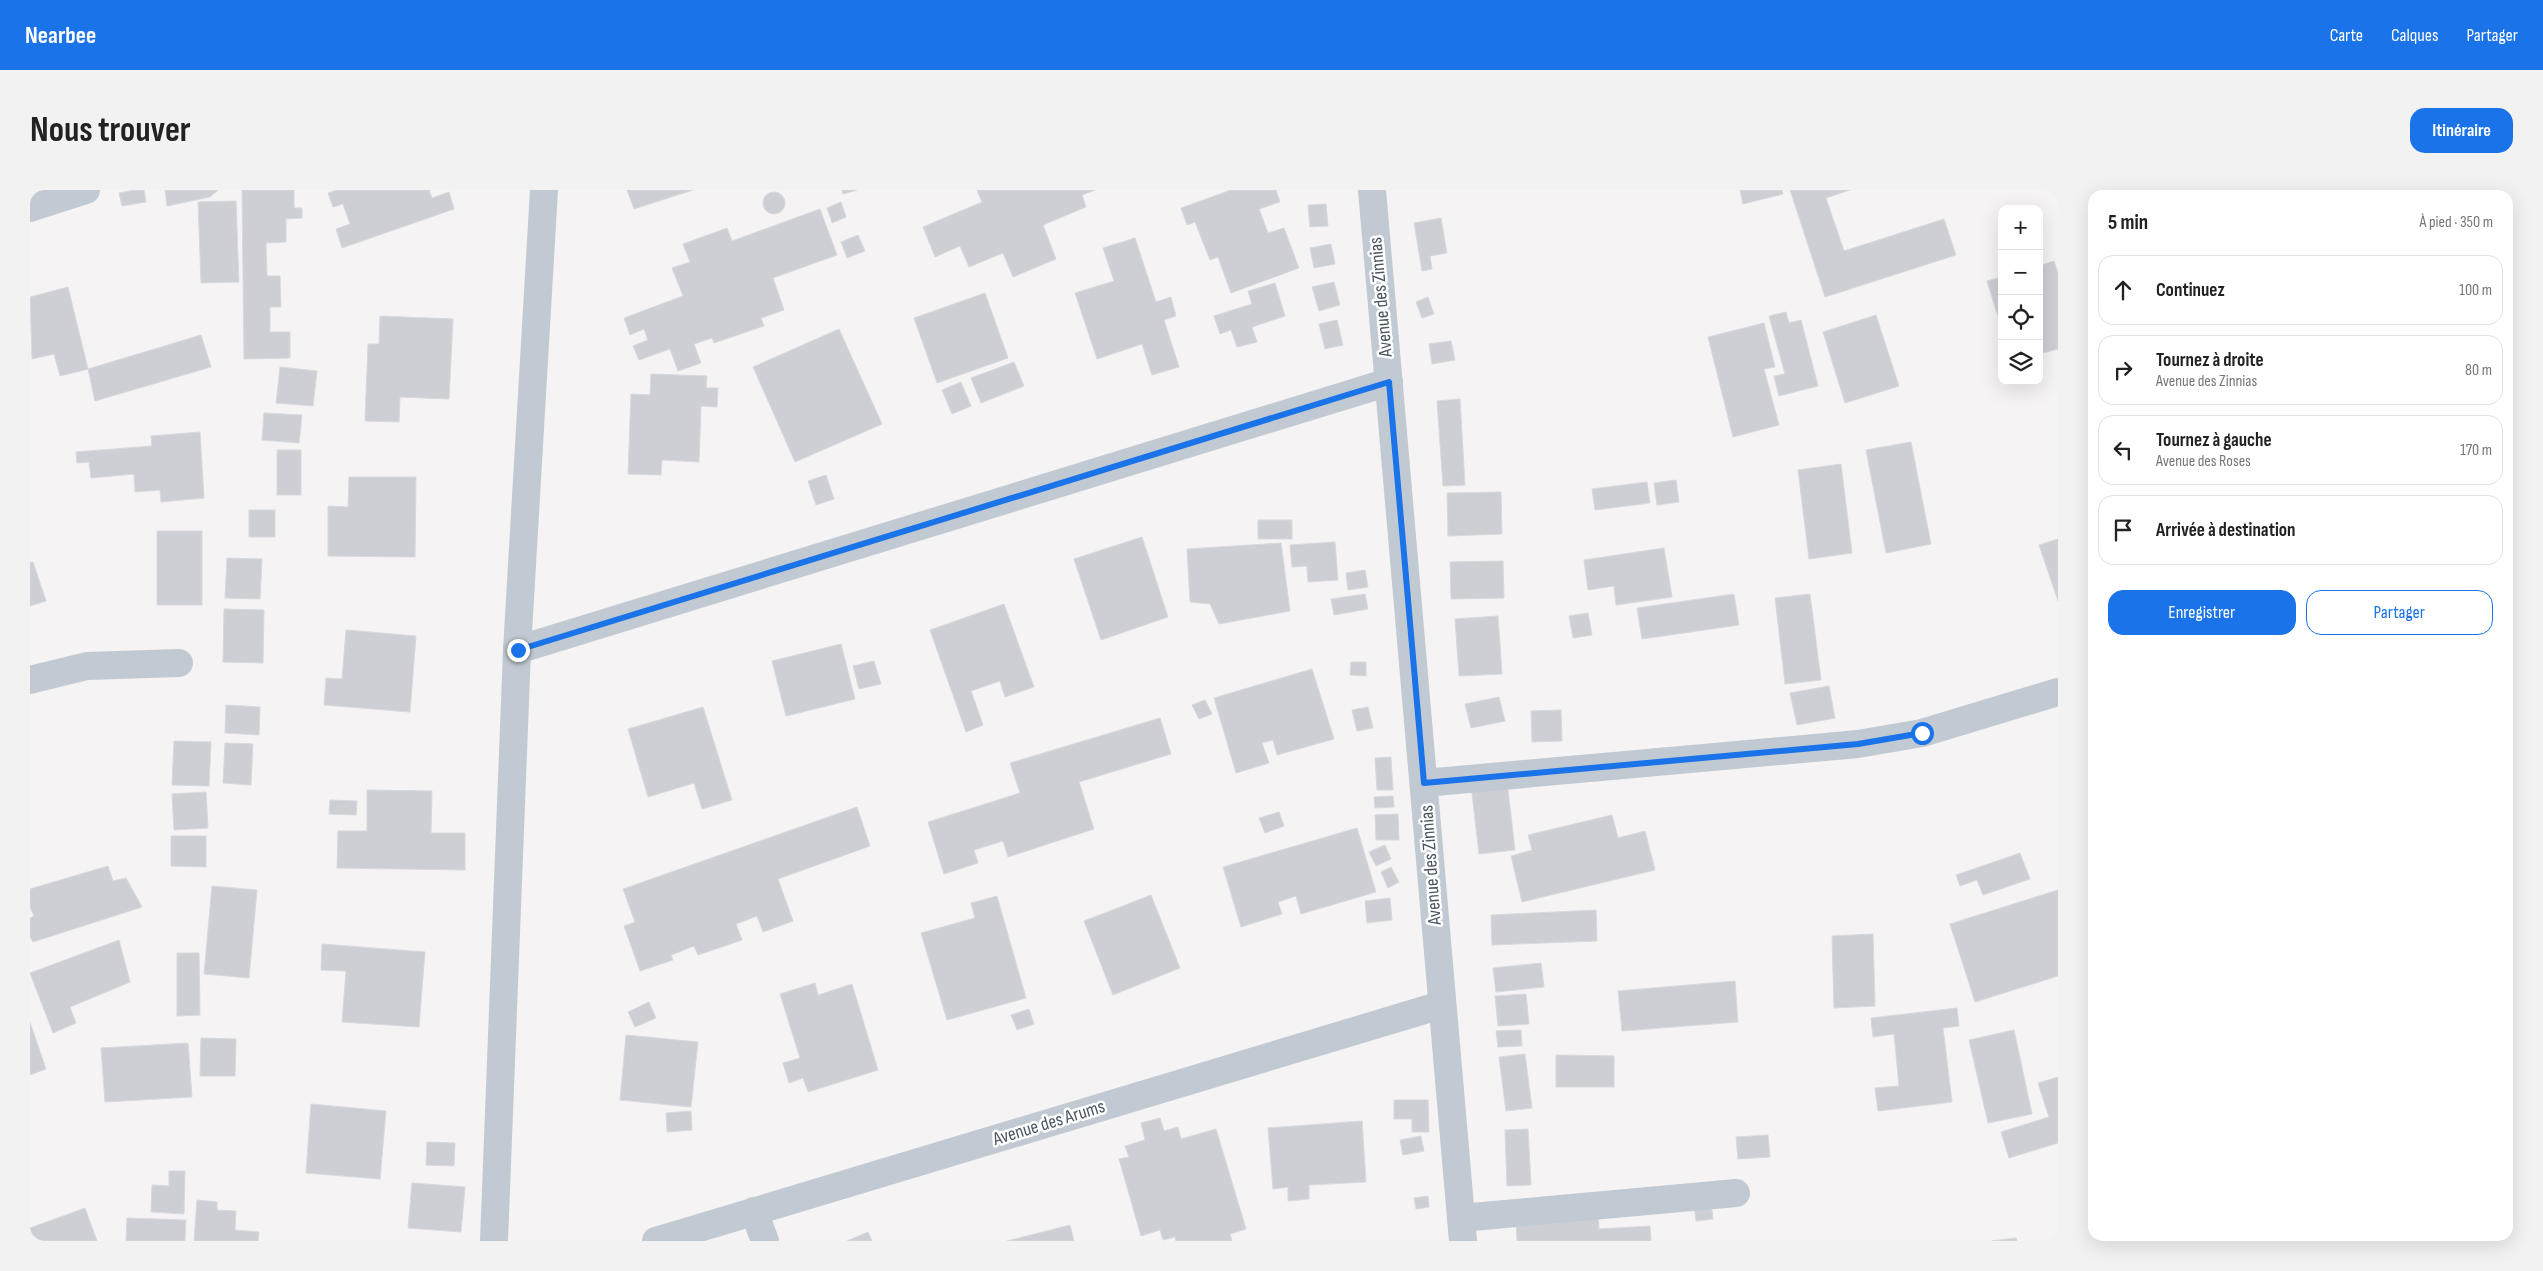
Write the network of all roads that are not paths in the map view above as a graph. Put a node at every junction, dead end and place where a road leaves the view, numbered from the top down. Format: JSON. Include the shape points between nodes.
{"nodes":[{"id":1,"x":86,"y":190,"type":"edge"},
{"id":2,"x":544,"y":190,"type":"edge"},
{"id":3,"x":1372,"y":190,"type":"edge"},
{"id":4,"x":30,"y":208,"type":"edge"},
{"id":5,"x":1389,"y":382,"type":"junction"},
{"id":6,"x":518,"y":650,"type":"junction"},
{"id":7,"x":179,"y":663,"type":"dead end"},
{"id":8,"x":30,"y":680,"type":"edge"},
{"id":9,"x":2058,"y":692,"type":"edge"},
{"id":10,"x":1424,"y":783,"type":"junction"},
{"id":11,"x":1441,"y":1005,"type":"junction"},
{"id":12,"x":1736,"y":1193,"type":"dead end"},
{"id":13,"x":754,"y":1211,"type":"junction"},
{"id":14,"x":1462,"y":1230,"type":"edge"},
{"id":15,"x":494,"y":1241,"type":"edge"},
{"id":16,"x":656,"y":1241,"type":"edge"},
{"id":17,"x":765,"y":1241,"type":"edge"}],
"edges":[{"from":1,"to":4,"type":"street"},
{"from":2,"to":6,"type":"street"},
{"from":3,"to":5,"type":"street","name":"Avenue des Zinnias"},
{"from":5,"to":6,"type":"street"},
{"from":5,"to":10,"type":"street","name":"Avenue des Zinnias"},
{"from":6,"to":15,"type":"street"},
{"from":7,"to":8,"type":"street","via":[[87,666]]},
{"from":9,"to":10,"type":"street","via":[[1922,733],[1874,742]]},
{"from":10,"to":11,"type":"street","name":"Avenue des Zinnias"},
{"from":11,"to":13,"type":"street","name":"Avenue des Arums"},
{"from":11,"to":14,"type":"street","name":"Avenue des Zinnias"},
{"from":12,"to":14,"type":"street"},
{"from":13,"to":16,"type":"street","name":"Avenue des Arums"},
{"from":13,"to":17,"type":"street"}]}
